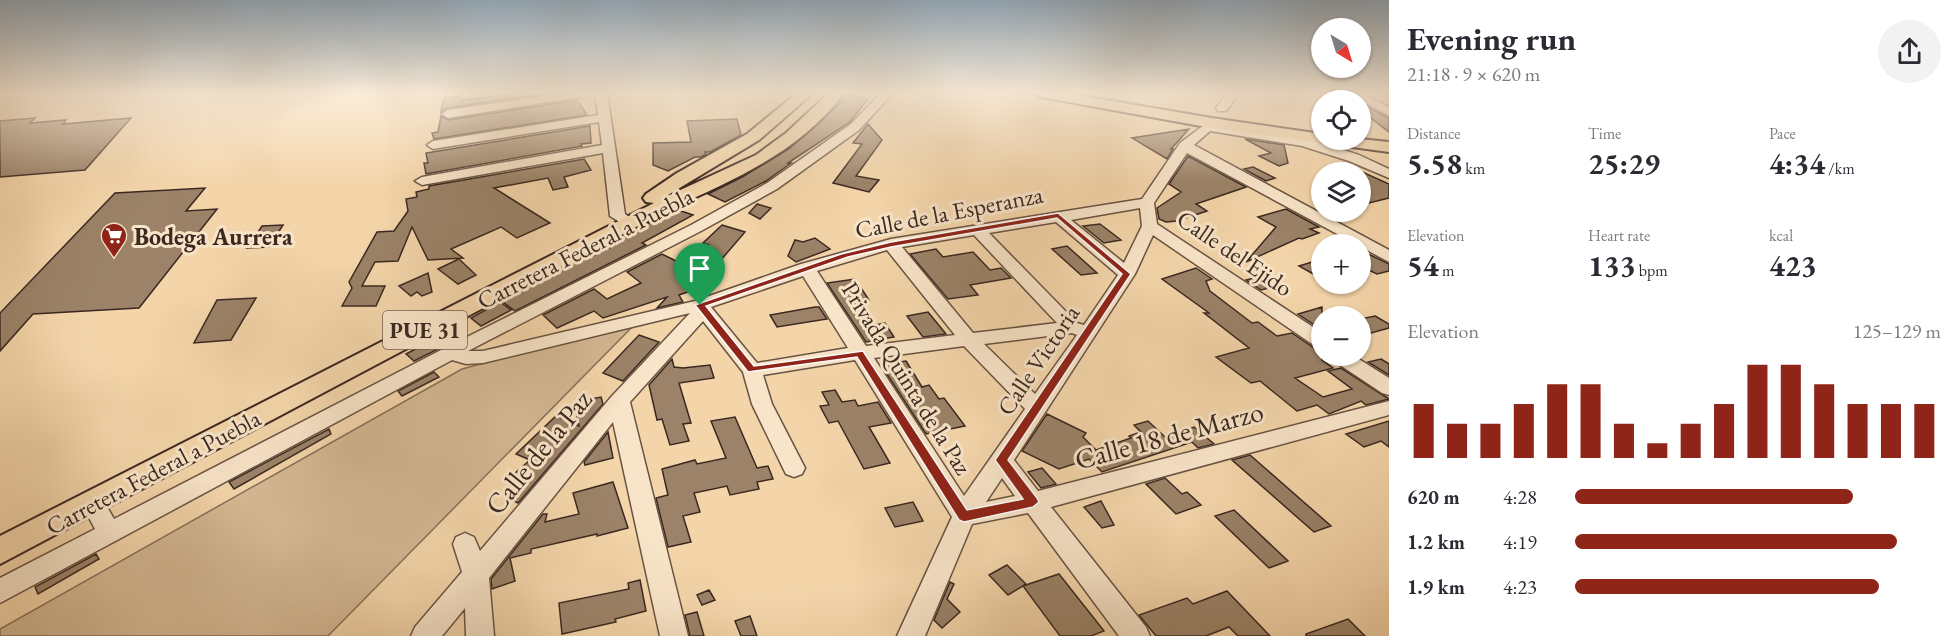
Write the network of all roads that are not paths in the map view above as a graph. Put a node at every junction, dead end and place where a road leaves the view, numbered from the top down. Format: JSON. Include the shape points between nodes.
{"nodes":[{"id":1,"x":571,"y":123,"type":"edge"},
{"id":2,"x":606,"y":123,"type":"edge"},
{"id":3,"x":769,"y":123,"type":"edge"},
{"id":4,"x":794,"y":123,"type":"edge"},
{"id":5,"x":808,"y":123,"type":"edge"},
{"id":6,"x":859,"y":123,"type":"edge"},
{"id":7,"x":1193,"y":123,"type":"edge"},
{"id":8,"x":1247,"y":123,"type":"edge"},
{"id":9,"x":1258,"y":123,"type":"edge"},
{"id":10,"x":1210,"y":126,"type":"junction"},
{"id":11,"x":1279,"y":127,"type":"junction"},
{"id":12,"x":1311,"y":131,"type":"edge"},
{"id":13,"x":1311,"y":137,"type":"edge"},
{"id":14,"x":1371,"y":139,"type":"edge"},
{"id":15,"x":1389,"y":141,"type":"edge"},
{"id":16,"x":1371,"y":145,"type":"edge"},
{"id":17,"x":433,"y":146,"type":"dead end"},
{"id":18,"x":1185,"y":146,"type":"junction"},
{"id":19,"x":1389,"y":147,"type":"edge"},
{"id":20,"x":608,"y":148,"type":"junction"},
{"id":21,"x":1389,"y":174,"type":"edge"},
{"id":22,"x":422,"y":181,"type":"dead end"},
{"id":23,"x":658,"y":195,"type":"junction"},
{"id":24,"x":1148,"y":202,"type":"junction"},
{"id":25,"x":1058,"y":216,"type":"junction"},
{"id":26,"x":624,"y":220,"type":"junction"},
{"id":27,"x":1150,"y":226,"type":"junction"},
{"id":28,"x":978,"y":229,"type":"junction"},
{"id":29,"x":891,"y":244,"type":"junction"},
{"id":30,"x":1389,"y":257,"type":"edge"},
{"id":31,"x":807,"y":268,"type":"junction"},
{"id":32,"x":1127,"y":274,"type":"junction"},
{"id":33,"x":701,"y":307,"type":"junction"},
{"id":34,"x":1079,"y":330,"type":"junction"},
{"id":35,"x":1311,"y":335,"type":"edge"},
{"id":36,"x":968,"y":339,"type":"junction"},
{"id":37,"x":450,"y":353,"type":"junction"},
{"id":38,"x":860,"y":353,"type":"junction"},
{"id":39,"x":1356,"y":366,"type":"edge"},
{"id":40,"x":752,"y":370,"type":"junction"},
{"id":41,"x":1389,"y":388,"type":"edge"},
{"id":42,"x":619,"y":401,"type":"junction"},
{"id":43,"x":1036,"y":407,"type":"junction"},
{"id":44,"x":1389,"y":408,"type":"edge"},
{"id":45,"x":1001,"y":460,"type":"junction"},
{"id":46,"x":794,"y":468,"type":"dead end"},
{"id":47,"x":1033,"y":502,"type":"junction"},
{"id":48,"x":93,"y":503,"type":"junction"},
{"id":49,"x":964,"y":516,"type":"junction"},
{"id":50,"x":110,"y":532,"type":"junction"},
{"id":51,"x":0,"y":534,"type":"edge"},
{"id":52,"x":465,"y":544,"type":"dead end"},
{"id":53,"x":0,"y":551,"type":"edge"},
{"id":54,"x":476,"y":576,"type":"junction"},
{"id":55,"x":0,"y":591,"type":"edge"},
{"id":56,"x":425,"y":636,"type":"edge"},
{"id":57,"x":480,"y":636,"type":"edge"},
{"id":58,"x":674,"y":636,"type":"edge"},
{"id":59,"x":911,"y":636,"type":"edge"},
{"id":60,"x":1136,"y":636,"type":"edge"}],
"edges":[{"from":1,"to":17,"type":"street"},
{"from":2,"to":20,"type":"street"},
{"from":3,"to":23,"type":"main road","name":"Carretera Federal a Puebla","number":"PUE 31"},
{"from":4,"to":23,"type":"main road","via":[[747,155]]},
{"from":5,"to":26,"type":"main road","name":"Carretera Federal a Puebla","number":"PUE 31","via":[[774,151],[741,170]]},
{"from":6,"to":37,"type":"street","via":[[772,186]]},
{"from":7,"to":10,"type":"main road"},
{"from":8,"to":11,"type":"main road"},
{"from":9,"to":11,"type":"main road"},
{"from":10,"to":13,"type":"main road"},
{"from":10,"to":18,"type":"street"},
{"from":10,"to":21,"type":"street","via":[[1304,142]]},
{"from":11,"to":12,"type":"main road"},
{"from":14,"to":15,"type":"main road"},
{"from":16,"to":19,"type":"main road"},
{"from":18,"to":24,"type":"street"},
{"from":18,"to":30,"type":"street"},
{"from":20,"to":22,"type":"street"},
{"from":20,"to":26,"type":"street"},
{"from":23,"to":26,"type":"main road","name":"Carretera Federal a Puebla","number":"PUE 31"},
{"from":24,"to":25,"type":"street","name":"Calle de la Esperanza"},
{"from":24,"to":27,"type":"street"},
{"from":25,"to":28,"type":"street","name":"Calle de la Esperanza"},
{"from":25,"to":32,"type":"street"},
{"from":26,"to":48,"type":"main road","name":"Carretera Federal a Puebla","number":"PUE 31"},
{"from":26,"to":51,"type":"main road","name":"Carretera Federal a Puebla","number":"PUE 31"},
{"from":27,"to":32,"type":"street","name":"Calle Victoria"},
{"from":27,"to":35,"type":"street","name":"Calle del Ejido"},
{"from":28,"to":29,"type":"street","name":"Calle de la Esperanza"},
{"from":28,"to":34,"type":"street"},
{"from":29,"to":31,"type":"street","name":"Calle de la Esperanza"},
{"from":29,"to":36,"type":"street"},
{"from":31,"to":33,"type":"street","name":"Calle de la Esperanza"},
{"from":31,"to":38,"type":"street","name":"Privada Quinta de la Paz"},
{"from":32,"to":34,"type":"street","name":"Calle Victoria"},
{"from":33,"to":37,"type":"street","name":"Calle de la Esperanza","via":[[483,357],[466,358]]},
{"from":33,"to":40,"type":"street"},
{"from":33,"to":42,"type":"street","name":"Calle de la Paz"},
{"from":34,"to":36,"type":"street"},
{"from":34,"to":43,"type":"street","name":"Calle Victoria"},
{"from":36,"to":38,"type":"street"},
{"from":36,"to":43,"type":"street"},
{"from":37,"to":50,"type":"street"},
{"from":38,"to":40,"type":"street"},
{"from":38,"to":49,"type":"street","name":"Privada Quinta de la Paz"},
{"from":39,"to":41,"type":"street"},
{"from":40,"to":46,"type":"street","via":[[762,404]]},
{"from":42,"to":54,"type":"street","name":"Calle de la Paz"},
{"from":42,"to":58,"type":"street"},
{"from":43,"to":45,"type":"street","name":"Calle Victoria"},
{"from":44,"to":47,"type":"street","name":"Calle 18 de Marzo"},
{"from":45,"to":47,"type":"street"},
{"from":45,"to":49,"type":"street","name":"Calle Victoria"},
{"from":47,"to":49,"type":"street","name":"Calle 18 de Marzo"},
{"from":47,"to":60,"type":"street"},
{"from":48,"to":50,"type":"street"},
{"from":48,"to":53,"type":"main road","name":"Carretera Federal a Puebla","number":"PUE 31"},
{"from":49,"to":59,"type":"street","name":"Calle Victoria"},
{"from":50,"to":55,"type":"street"},
{"from":52,"to":54,"type":"street"},
{"from":54,"to":56,"type":"street","name":"Calle de la Paz"},
{"from":54,"to":57,"type":"street"}]}
